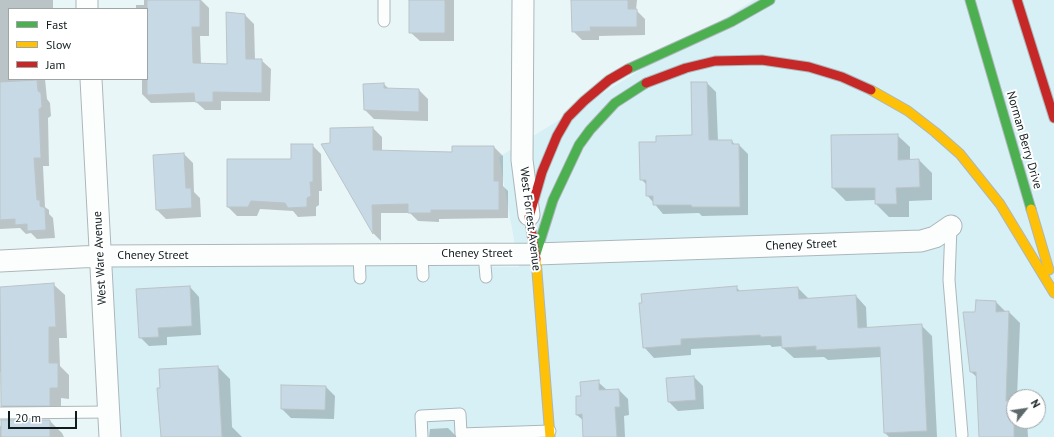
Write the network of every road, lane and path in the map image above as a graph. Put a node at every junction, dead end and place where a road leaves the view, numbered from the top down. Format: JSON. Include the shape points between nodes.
{"nodes":[{"id":1,"x":384,"y":0,"type":"edge"},
{"id":2,"x":523,"y":0,"type":"edge"},
{"id":3,"x":770,"y":0,"type":"edge"},
{"id":4,"x":970,"y":0,"type":"edge"},
{"id":5,"x":1018,"y":0,"type":"edge"},
{"id":6,"x":384,"y":21,"type":"dead end"},
{"id":7,"x":91,"y":80,"type":"edge"},
{"id":8,"x":1054,"y":118,"type":"edge"},
{"id":9,"x":529,"y":217,"type":"junction"},
{"id":10,"x":951,"y":226,"type":"joint"},
{"id":11,"x":484,"y":254,"type":"junction"},
{"id":12,"x":536,"y":254,"type":"junction"},
{"id":13,"x":359,"y":255,"type":"junction"},
{"id":14,"x":422,"y":255,"type":"junction"},
{"id":15,"x":100,"y":256,"type":"junction"},
{"id":16,"x":0,"y":261,"type":"edge"},
{"id":17,"x":423,"y":276,"type":"dead end"},
{"id":18,"x":486,"y":276,"type":"dead end"},
{"id":19,"x":360,"y":278,"type":"dead end"},
{"id":20,"x":1054,"y":286,"type":"edge"},
{"id":21,"x":1054,"y":293,"type":"edge"},
{"id":22,"x":109,"y":412,"type":"junction"},
{"id":23,"x":0,"y":413,"type":"edge"},
{"id":24,"x":550,"y":434,"type":"edge"},
{"id":25,"x":962,"y":434,"type":"dead end"},
{"id":26,"x":110,"y":437,"type":"edge"},
{"id":27,"x":422,"y":437,"type":"edge"}],
"edges":[{"from":1,"to":6,"type":"lane"},
{"from":2,"to":9,"type":"street","name":"West Forrest Avenue","via":[[522,160]]},
{"from":3,"to":9,"type":"main road","via":[[703,36],[634,66],[609,80],[584,101],[568,117],[557,136],[542,172]]},
{"from":4,"to":20,"type":"main road","name":"Norman Berry Drive"},
{"from":5,"to":8,"type":"main road"},
{"from":7,"to":15,"type":"street","name":"West Ware Avenue"},
{"from":9,"to":12,"type":"main road","name":"West Forrest Avenue"},
{"from":10,"to":12,"type":"street","name":"Cheney Street","via":[[935,237],[920,241]]},
{"from":10,"to":25,"type":"lane","via":[[949,280]]},
{"from":11,"to":12,"type":"street","name":"Cheney Street"},
{"from":11,"to":14,"type":"street","name":"Cheney Street"},
{"from":11,"to":18,"type":"lane"},
{"from":12,"to":21,"type":"main road","via":[[553,200],[579,145],[615,103],[645,83],[686,68],[715,61],[762,60],[842,77],[872,90],[908,111],[935,132],[960,154],[1000,204]]},
{"from":12,"to":24,"type":"main road","name":"West Forrest Avenue"},
{"from":13,"to":14,"type":"street","name":"Cheney Street"},
{"from":13,"to":15,"type":"street","name":"Cheney Street"},
{"from":13,"to":19,"type":"lane"},
{"from":14,"to":17,"type":"lane"},
{"from":15,"to":16,"type":"street","name":"Cheney Street"},
{"from":15,"to":22,"type":"street","name":"West Ware Avenue"},
{"from":22,"to":23,"type":"lane"},
{"from":22,"to":26,"type":"street","name":"West Ware Avenue"},
{"from":24,"to":27,"type":"lane","via":[[461,434],[460,414],[421,416]]}]}
